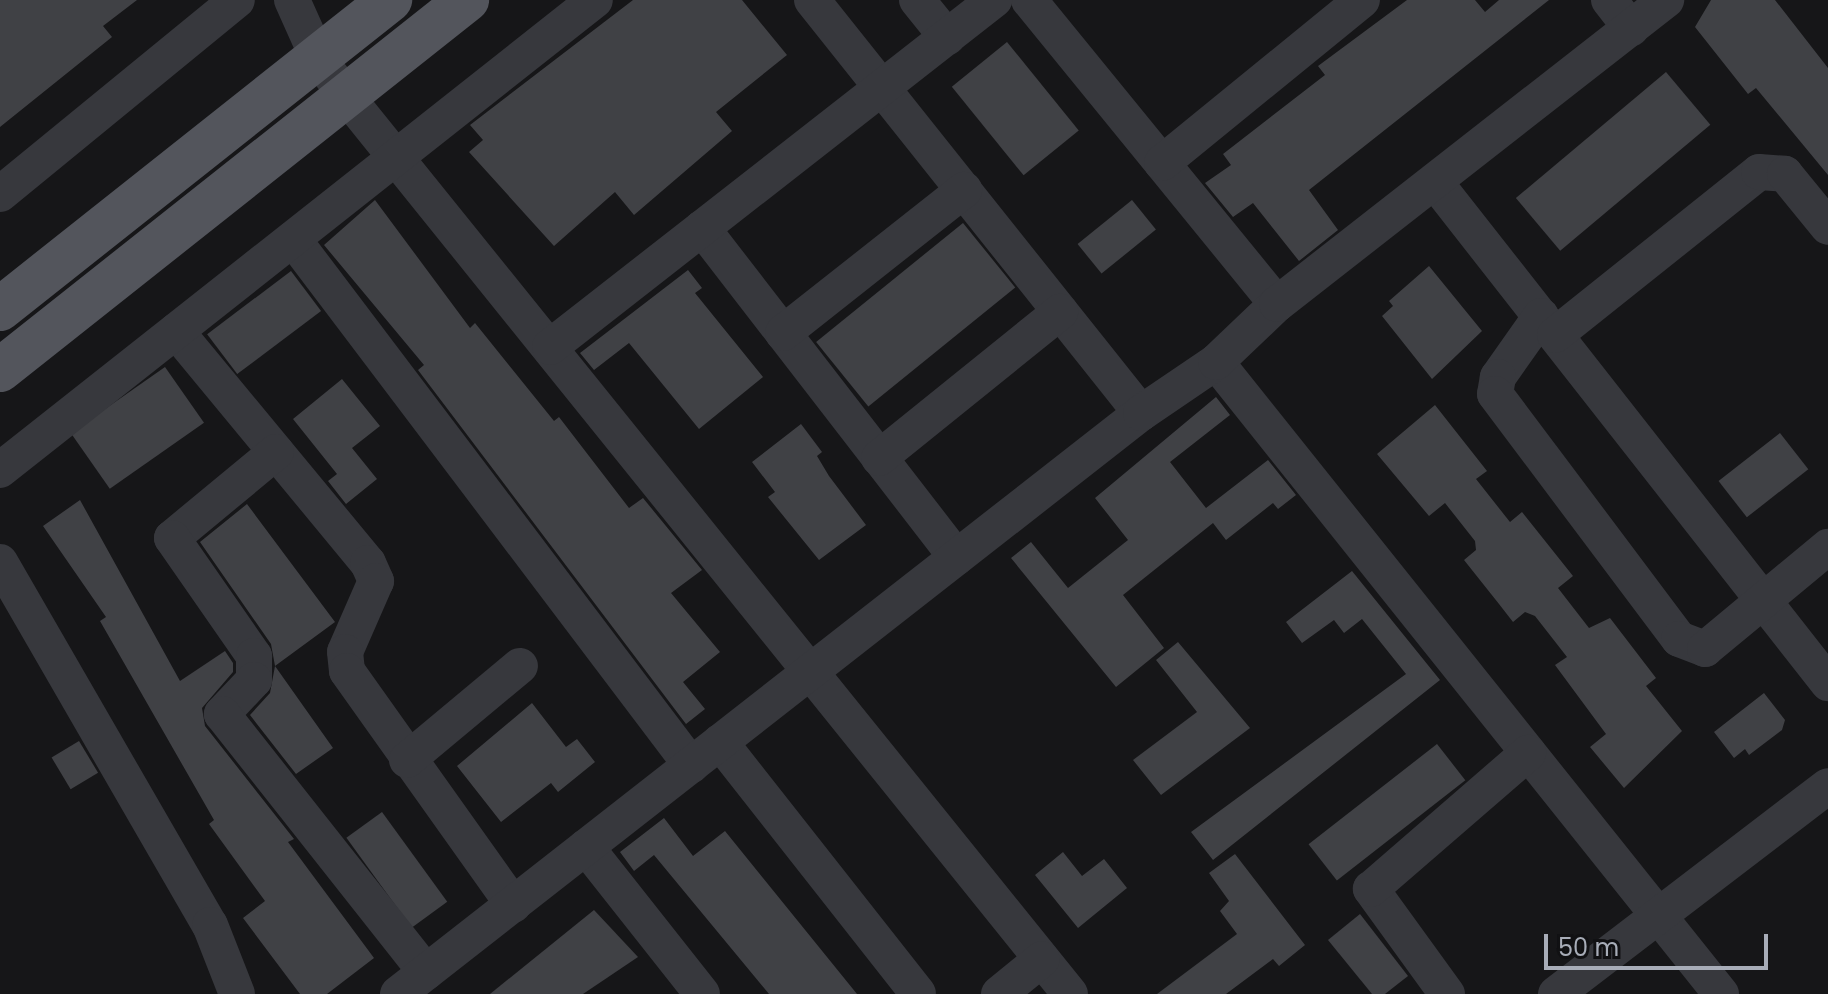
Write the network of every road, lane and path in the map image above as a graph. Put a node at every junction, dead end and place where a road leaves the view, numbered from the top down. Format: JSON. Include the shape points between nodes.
{"nodes":[{"id":1,"x":237,"y":0,"type":"edge"},
{"id":2,"x":292,"y":0,"type":"edge"},
{"id":3,"x":390,"y":0,"type":"edge"},
{"id":4,"x":467,"y":0,"type":"edge"},
{"id":5,"x":595,"y":0,"type":"edge"},
{"id":6,"x":812,"y":0,"type":"edge"},
{"id":7,"x":917,"y":0,"type":"edge"},
{"id":8,"x":994,"y":0,"type":"edge"},
{"id":9,"x":1029,"y":0,"type":"edge"},
{"id":10,"x":1362,"y":0,"type":"edge"},
{"id":11,"x":1609,"y":0,"type":"edge"},
{"id":12,"x":1666,"y":0,"type":"edge"},
{"id":13,"x":1631,"y":28,"type":"junction"},
{"id":14,"x":947,"y":37,"type":"junction"},
{"id":15,"x":318,"y":58,"type":"junction"},
{"id":16,"x":882,"y":88,"type":"junction"},
{"id":17,"x":347,"y":97,"type":"junction"},
{"id":18,"x":397,"y":156,"type":"junction"},
{"id":19,"x":1162,"y":163,"type":"junction"},
{"id":20,"x":1435,"y":182,"type":"junction"},
{"id":21,"x":964,"y":190,"type":"junction"},
{"id":22,"x":0,"y":194,"type":"edge"},
{"id":23,"x":1828,"y":227,"type":"edge"},
{"id":24,"x":702,"y":228,"type":"junction"},
{"id":25,"x":293,"y":239,"type":"junction"},
{"id":26,"x":1277,"y":304,"type":"junction"},
{"id":27,"x":0,"y":309,"type":"edge"},
{"id":28,"x":1060,"y":312,"type":"junction"},
{"id":29,"x":1548,"y":326,"type":"junction"},
{"id":30,"x":176,"y":331,"type":"junction"},
{"id":31,"x":783,"y":333,"type":"junction"},
{"id":32,"x":550,"y":347,"type":"junction"},
{"id":33,"x":1216,"y":362,"type":"junction"},
{"id":34,"x":0,"y":370,"type":"edge"},
{"id":35,"x":1141,"y":413,"type":"junction"},
{"id":36,"x":276,"y":452,"type":"junction"},
{"id":37,"x":879,"y":458,"type":"junction"},
{"id":38,"x":0,"y":470,"type":"edge"},
{"id":39,"x":1828,"y":547,"type":"edge"},
{"id":40,"x":956,"y":557,"type":"junction"},
{"id":41,"x":0,"y":562,"type":"edge"},
{"id":42,"x":1763,"y":601,"type":"junction"},
{"id":43,"x":520,"y":666,"type":"dead end"},
{"id":44,"x":811,"y":671,"type":"junction"},
{"id":45,"x":1828,"y":683,"type":"edge"},
{"id":46,"x":720,"y":742,"type":"junction"},
{"id":47,"x":1528,"y":753,"type":"junction"},
{"id":48,"x":407,"y":760,"type":"junction"},
{"id":49,"x":691,"y":765,"type":"junction"},
{"id":50,"x":1828,"y":786,"type":"edge"},
{"id":51,"x":586,"y":847,"type":"junction"},
{"id":52,"x":513,"y":905,"type":"junction"},
{"id":53,"x":1657,"y":913,"type":"junction"},
{"id":54,"x":1042,"y":959,"type":"junction"},
{"id":55,"x":426,"y":972,"type":"junction"},
{"id":56,"x":698,"y":993,"type":"edge"},
{"id":57,"x":237,"y":994,"type":"edge"},
{"id":58,"x":398,"y":994,"type":"edge"},
{"id":59,"x":918,"y":994,"type":"edge"},
{"id":60,"x":999,"y":994,"type":"edge"},
{"id":61,"x":1070,"y":994,"type":"edge"},
{"id":62,"x":1447,"y":994,"type":"edge"},
{"id":63,"x":1556,"y":994,"type":"edge"},
{"id":64,"x":1721,"y":994,"type":"edge"}],
"edges":[{"from":1,"to":22,"type":"street"},
{"from":2,"to":15,"type":"street"},
{"from":3,"to":15,"type":"main road"},
{"from":4,"to":17,"type":"main road"},
{"from":5,"to":18,"type":"street"},
{"from":6,"to":16,"type":"street"},
{"from":7,"to":14,"type":"street"},
{"from":8,"to":14,"type":"street"},
{"from":9,"to":19,"type":"street"},
{"from":10,"to":19,"type":"street"},
{"from":11,"to":13,"type":"street"},
{"from":12,"to":13,"type":"street"},
{"from":13,"to":20,"type":"street"},
{"from":14,"to":16,"type":"street"},
{"from":15,"to":17,"type":"street"},
{"from":15,"to":27,"type":"main road"},
{"from":16,"to":21,"type":"street"},
{"from":16,"to":24,"type":"street"},
{"from":17,"to":18,"type":"street"},
{"from":17,"to":34,"type":"main road"},
{"from":18,"to":25,"type":"street"},
{"from":18,"to":32,"type":"street"},
{"from":19,"to":26,"type":"street"},
{"from":20,"to":26,"type":"street"},
{"from":20,"to":29,"type":"street"},
{"from":21,"to":28,"type":"street"},
{"from":21,"to":31,"type":"street"},
{"from":23,"to":29,"type":"street","via":[[1785,174],[1759,172]]},
{"from":24,"to":31,"type":"street"},
{"from":24,"to":32,"type":"street"},
{"from":25,"to":30,"type":"street"},
{"from":25,"to":49,"type":"street"},
{"from":26,"to":33,"type":"street"},
{"from":28,"to":35,"type":"street"},
{"from":28,"to":37,"type":"street"},
{"from":29,"to":42,"type":"street"},
{"from":29,"to":42,"type":"street","via":[[1498,377],[1495,394],[1679,639],[1705,649]]},
{"from":30,"to":36,"type":"street"},
{"from":30,"to":38,"type":"street"},
{"from":31,"to":37,"type":"street"},
{"from":32,"to":44,"type":"street"},
{"from":33,"to":35,"type":"street"},
{"from":33,"to":47,"type":"street"},
{"from":35,"to":40,"type":"street"},
{"from":36,"to":48,"type":"street","via":[[368,563],[376,581],[343,661]]},
{"from":36,"to":55,"type":"street","via":[[172,538],[254,656],[254,680],[222,714]]},
{"from":37,"to":40,"type":"street"},
{"from":39,"to":42,"type":"street"},
{"from":40,"to":44,"type":"street"},
{"from":41,"to":57,"type":"street","via":[[210,925]]},
{"from":42,"to":45,"type":"street"},
{"from":43,"to":48,"type":"street"},
{"from":44,"to":46,"type":"street"},
{"from":44,"to":54,"type":"street"},
{"from":46,"to":49,"type":"street"},
{"from":46,"to":59,"type":"street"},
{"from":47,"to":53,"type":"street"},
{"from":47,"to":62,"type":"street","via":[[1371,889]]},
{"from":48,"to":52,"type":"street"},
{"from":49,"to":51,"type":"street"},
{"from":50,"to":53,"type":"street"},
{"from":51,"to":52,"type":"street"},
{"from":51,"to":56,"type":"street"},
{"from":52,"to":55,"type":"street"},
{"from":53,"to":63,"type":"street"},
{"from":53,"to":64,"type":"street"},
{"from":54,"to":60,"type":"street"},
{"from":54,"to":61,"type":"street"},
{"from":55,"to":58,"type":"street"}]}
